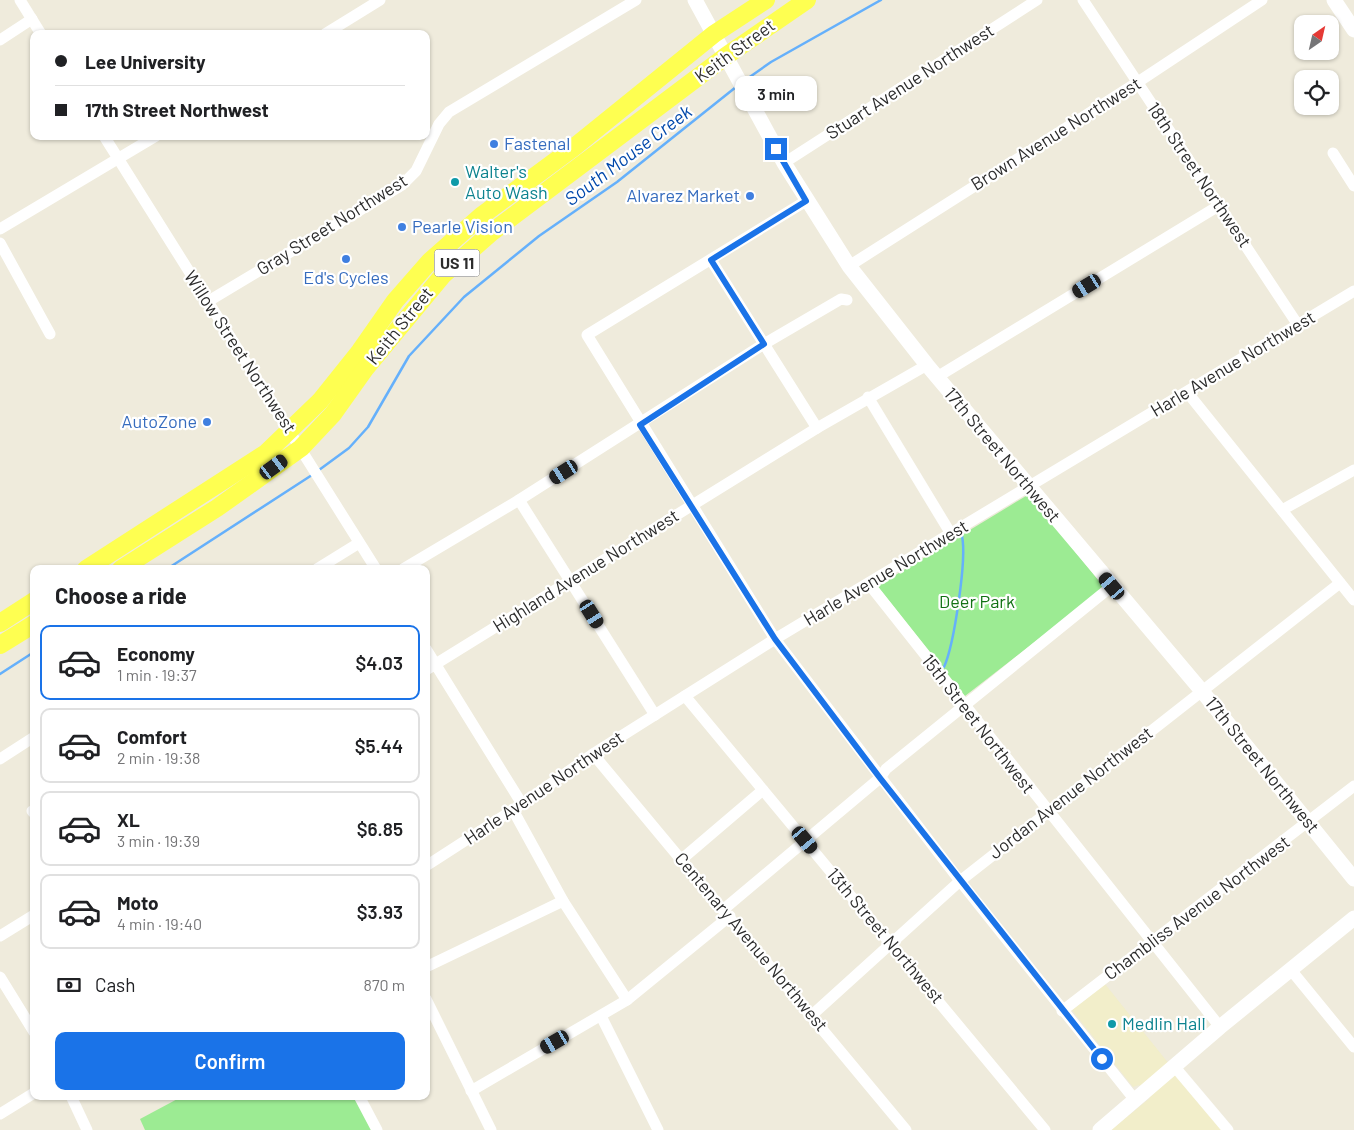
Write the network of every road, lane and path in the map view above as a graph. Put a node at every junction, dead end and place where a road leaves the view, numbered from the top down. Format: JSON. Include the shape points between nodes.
{"nodes":[{"id":1,"x":20,"y":0,"type":"edge"},
{"id":2,"x":380,"y":0,"type":"edge"},
{"id":3,"x":636,"y":0,"type":"edge"},
{"id":4,"x":695,"y":0,"type":"edge"},
{"id":5,"x":766,"y":0,"type":"edge"},
{"id":6,"x":807,"y":0,"type":"edge"},
{"id":7,"x":1037,"y":0,"type":"edge"},
{"id":8,"x":1083,"y":0,"type":"edge"},
{"id":9,"x":1262,"y":0,"type":"edge"},
{"id":10,"x":1334,"y":0,"type":"edge"},
{"id":11,"x":1349,"y":13,"type":"edge"},
{"id":12,"x":32,"y":19,"type":"junction"},
{"id":13,"x":39,"y":30,"type":"edge"},
{"id":14,"x":331,"y":30,"type":"edge"},
{"id":15,"x":1354,"y":30,"type":"edge"},
{"id":16,"x":714,"y":34,"type":"junction"},
{"id":17,"x":0,"y":40,"type":"edge"},
{"id":18,"x":730,"y":63,"type":"junction"},
{"id":19,"x":1138,"y":82,"type":"junction"},
{"id":20,"x":106,"y":140,"type":"edge"},
{"id":21,"x":149,"y":140,"type":"edge"},
{"id":22,"x":1333,"y":153,"type":"dead end"},
{"id":23,"x":118,"y":159,"type":"junction"},
{"id":24,"x":784,"y":163,"type":"junction"},
{"id":25,"x":1354,"y":186,"type":"edge"},
{"id":26,"x":806,"y":201,"type":"junction"},
{"id":27,"x":1220,"y":206,"type":"junction"},
{"id":28,"x":482,"y":216,"type":"junction"},
{"id":29,"x":0,"y":229,"type":"edge"},
{"id":30,"x":492,"y":232,"type":"junction"},
{"id":31,"x":0,"y":243,"type":"edge"},
{"id":32,"x":711,"y":260,"type":"junction"},
{"id":33,"x":849,"y":266,"type":"junction"},
{"id":34,"x":1354,"y":291,"type":"edge"},
{"id":35,"x":847,"y":300,"type":"dead end"},
{"id":36,"x":207,"y":302,"type":"junction"},
{"id":37,"x":1298,"y":325,"type":"junction"},
{"id":38,"x":50,"y":334,"type":"dead end"},
{"id":39,"x":764,"y":344,"type":"junction"},
{"id":40,"x":927,"y":365,"type":"junction"},
{"id":41,"x":937,"y":378,"type":"junction"},
{"id":42,"x":1187,"y":392,"type":"junction"},
{"id":43,"x":868,"y":398,"type":"junction"},
{"id":44,"x":640,"y":425,"type":"junction"},
{"id":45,"x":817,"y":428,"type":"junction"},
{"id":46,"x":289,"y":430,"type":"junction"},
{"id":47,"x":301,"y":448,"type":"junction"},
{"id":48,"x":1354,"y":470,"type":"edge"},
{"id":49,"x":1030,"y":488,"type":"junction"},
{"id":50,"x":519,"y":500,"type":"junction"},
{"id":51,"x":691,"y":507,"type":"junction"},
{"id":52,"x":1282,"y":510,"type":"junction"},
{"id":53,"x":951,"y":534,"type":"junction"},
{"id":54,"x":359,"y":544,"type":"junction"},
{"id":55,"x":92,"y":565,"type":"edge"},
{"id":56,"x":127,"y":565,"type":"edge"},
{"id":57,"x":324,"y":565,"type":"edge"},
{"id":58,"x":373,"y":565,"type":"edge"},
{"id":59,"x":410,"y":565,"type":"edge"},
{"id":60,"x":570,"y":581,"type":"junction"},
{"id":61,"x":1340,"y":583,"type":"junction"},
{"id":62,"x":869,"y":584,"type":"junction"},
{"id":63,"x":1112,"y":586,"type":"junction"},
{"id":64,"x":1354,"y":600,"type":"edge"},
{"id":65,"x":30,"y":604,"type":"edge"},
{"id":66,"x":7,"y":618,"type":"edge"},
{"id":67,"x":29,"y":627,"type":"edge"},
{"id":68,"x":775,"y":639,"type":"junction"},
{"id":69,"x":0,"y":645,"type":"edge"},
{"id":70,"x":431,"y":667,"type":"edge"},
{"id":71,"x":1201,"y":690,"type":"junction"},
{"id":72,"x":685,"y":696,"type":"junction"},
{"id":73,"x":964,"y":707,"type":"junction"},
{"id":74,"x":655,"y":715,"type":"junction"},
{"id":75,"x":30,"y":739,"type":"edge"},
{"id":76,"x":593,"y":754,"type":"junction"},
{"id":77,"x":0,"y":758,"type":"edge"},
{"id":78,"x":880,"y":778,"type":"junction"},
{"id":79,"x":1354,"y":786,"type":"edge"},
{"id":80,"x":763,"y":790,"type":"junction"},
{"id":81,"x":517,"y":807,"type":"junction"},
{"id":82,"x":1047,"y":811,"type":"junction"},
{"id":83,"x":1309,"y":823,"type":"junction"},
{"id":84,"x":805,"y":840,"type":"junction"},
{"id":85,"x":682,"y":859,"type":"junction"},
{"id":86,"x":430,"y":863,"type":"edge"},
{"id":87,"x":1354,"y":879,"type":"edge"},
{"id":88,"x":960,"y":881,"type":"junction"},
{"id":89,"x":563,"y":901,"type":"junction"},
{"id":90,"x":727,"y":913,"type":"junction"},
{"id":91,"x":30,"y":917,"type":"edge"},
{"id":92,"x":1354,"y":918,"type":"edge"},
{"id":93,"x":0,"y":936,"type":"edge"},
{"id":94,"x":891,"y":942,"type":"junction"},
{"id":95,"x":1151,"y":942,"type":"junction"},
{"id":96,"x":430,"y":964,"type":"edge"},
{"id":97,"x":1291,"y":970,"type":"junction"},
{"id":98,"x":0,"y":977,"type":"edge"},
{"id":99,"x":627,"y":1000,"type":"junction"},
{"id":100,"x":430,"y":1007,"type":"edge"},
{"id":101,"x":1062,"y":1011,"type":"junction"},
{"id":102,"x":812,"y":1015,"type":"junction"},
{"id":103,"x":600,"y":1016,"type":"junction"},
{"id":104,"x":30,"y":1026,"type":"edge"},
{"id":105,"x":1220,"y":1027,"type":"junction"},
{"id":106,"x":1354,"y":1047,"type":"edge"},
{"id":107,"x":1174,"y":1066,"type":"junction"},
{"id":108,"x":471,"y":1090,"type":"junction"},
{"id":109,"x":30,"y":1095,"type":"edge"},
{"id":110,"x":73,"y":1100,"type":"edge"},
{"id":111,"x":361,"y":1100,"type":"edge"},
{"id":112,"x":1135,"y":1100,"type":"junction"},
{"id":113,"x":0,"y":1114,"type":"edge"},
{"id":114,"x":87,"y":1130,"type":"edge"},
{"id":115,"x":377,"y":1130,"type":"edge"},
{"id":116,"x":491,"y":1130,"type":"edge"},
{"id":117,"x":658,"y":1130,"type":"edge"},
{"id":118,"x":906,"y":1130,"type":"edge"},
{"id":119,"x":1045,"y":1130,"type":"edge"},
{"id":120,"x":1100,"y":1130,"type":"edge"},
{"id":121,"x":1228,"y":1130,"type":"edge"}],
"edges":[{"from":1,"to":12,"type":"street"},
{"from":2,"to":14,"type":"street"},
{"from":3,"to":36,"type":"street","name":"Gray Street Northwest","via":[[449,112],[439,124],[416,171],[402,185]]},
{"from":4,"to":16,"type":"street","name":"17th Street Northwest"},
{"from":5,"to":16,"type":"main road","name":"Keith Street","number":"US 11"},
{"from":6,"to":18,"type":"main road","name":"Keith Street","number":"US 11"},
{"from":7,"to":24,"type":"street","name":"Stuart Avenue Northwest"},
{"from":8,"to":19,"type":"street","name":"18th Street Northwest"},
{"from":9,"to":19,"type":"street","name":"Brown Avenue Northwest"},
{"from":10,"to":11,"type":"street"},
{"from":11,"to":15,"type":"street"},
{"from":12,"to":13,"type":"street"},
{"from":12,"to":17,"type":"street"},
{"from":16,"to":18,"type":"street","name":"17th Street Northwest"},
{"from":16,"to":28,"type":"main road","name":"Keith Street","number":"US 11","via":[[573,148]]},
{"from":18,"to":24,"type":"street","name":"17th Street Northwest"},
{"from":18,"to":30,"type":"main road","name":"Keith Street","number":"US 11"},
{"from":19,"to":27,"type":"street","name":"18th Street Northwest"},
{"from":19,"to":33,"type":"street","name":"Brown Avenue Northwest"},
{"from":20,"to":23,"type":"street","name":"Willow Street Northwest"},
{"from":21,"to":23,"type":"street"},
{"from":22,"to":25,"type":"street"},
{"from":23,"to":29,"type":"street"},
{"from":23,"to":36,"type":"street","name":"Willow Street Northwest"},
{"from":24,"to":26,"type":"street","name":"17th Street Northwest"},
{"from":26,"to":32,"type":"street"},
{"from":26,"to":33,"type":"street","name":"17th Street Northwest"},
{"from":27,"to":37,"type":"street","name":"18th Street Northwest"},
{"from":27,"to":41,"type":"street"},
{"from":28,"to":30,"type":"street"},
{"from":28,"to":46,"type":"main road","name":"Keith Street","number":"US 11","via":[[430,261],[320,401]]},
{"from":30,"to":47,"type":"main road","name":"Keith Street","number":"US 11","via":[[443,275]]},
{"from":31,"to":38,"type":"street"},
{"from":32,"to":39,"type":"street"},
{"from":32,"to":44,"type":"street","via":[[587,335]]},
{"from":33,"to":40,"type":"street","name":"17th Street Northwest"},
{"from":34,"to":37,"type":"street","name":"Harle Avenue Northwest"},
{"from":35,"to":39,"type":"street","via":[[841,298]]},
{"from":36,"to":46,"type":"street","name":"Willow Street Northwest"},
{"from":37,"to":42,"type":"street","name":"Harle Avenue Northwest"},
{"from":39,"to":44,"type":"street"},
{"from":39,"to":45,"type":"street"},
{"from":40,"to":41,"type":"street","name":"17th Street Northwest"},
{"from":40,"to":43,"type":"street","name":"Highland Avenue Northwest"},
{"from":41,"to":49,"type":"street","name":"17th Street Northwest"},
{"from":42,"to":49,"type":"street","name":"Harle Avenue Northwest"},
{"from":42,"to":52,"type":"street"},
{"from":43,"to":45,"type":"street","name":"Highland Avenue Northwest"},
{"from":43,"to":53,"type":"street"},
{"from":44,"to":50,"type":"street"},
{"from":44,"to":51,"type":"street"},
{"from":45,"to":51,"type":"street","name":"Highland Avenue Northwest"},
{"from":46,"to":47,"type":"street","name":"Willow Street Northwest"},
{"from":46,"to":55,"type":"main road","name":"Keith Street","number":"US 11","via":[[266,453]]},
{"from":47,"to":54,"type":"street","name":"Willow Street Northwest"},
{"from":47,"to":56,"type":"main road","name":"Keith Street","number":"US 11","via":[[217,508]]},
{"from":48,"to":52,"type":"street"},
{"from":49,"to":53,"type":"street","name":"Harle Avenue Northwest"},
{"from":49,"to":63,"type":"street","name":"17th Street Northwest"},
{"from":50,"to":59,"type":"street"},
{"from":50,"to":60,"type":"street"},
{"from":51,"to":60,"type":"street","name":"Highland Avenue Northwest"},
{"from":51,"to":68,"type":"street"},
{"from":52,"to":61,"type":"street"},
{"from":53,"to":62,"type":"street","name":"Harle Avenue Northwest"},
{"from":54,"to":57,"type":"street"},
{"from":54,"to":58,"type":"street","name":"Willow Street Northwest"},
{"from":60,"to":70,"type":"street","name":"Highland Avenue Northwest"},
{"from":60,"to":74,"type":"street"},
{"from":61,"to":64,"type":"street"},
{"from":61,"to":71,"type":"street","name":"Jordan Avenue Northwest"},
{"from":62,"to":68,"type":"street","name":"Harle Avenue Northwest"},
{"from":62,"to":73,"type":"street","name":"15th Street Northwest"},
{"from":63,"to":71,"type":"street","name":"17th Street Northwest"},
{"from":63,"to":73,"type":"street"},
{"from":65,"to":66,"type":"main road"},
{"from":66,"to":67,"type":"main road"},
{"from":67,"to":69,"type":"main road"},
{"from":68,"to":72,"type":"street","name":"Harle Avenue Northwest"},
{"from":68,"to":78,"type":"street"},
{"from":70,"to":81,"type":"street"},
{"from":71,"to":82,"type":"street","name":"Jordan Avenue Northwest"},
{"from":71,"to":83,"type":"street","name":"17th Street Northwest"},
{"from":72,"to":74,"type":"street","name":"Harle Avenue Northwest"},
{"from":72,"to":80,"type":"street","name":"13th Street Northwest"},
{"from":73,"to":78,"type":"street","via":[[886,769]]},
{"from":73,"to":82,"type":"street","name":"15th Street Northwest"},
{"from":74,"to":76,"type":"street","name":"Harle Avenue Northwest"},
{"from":75,"to":77,"type":"street"},
{"from":76,"to":81,"type":"street","name":"Harle Avenue Northwest"},
{"from":76,"to":85,"type":"street","name":"Centenary Avenue Northwest"},
{"from":78,"to":84,"type":"street"},
{"from":78,"to":88,"type":"street"},
{"from":79,"to":83,"type":"street","name":"Chambliss Avenue Northwest"},
{"from":80,"to":84,"type":"street","name":"13th Street Northwest"},
{"from":80,"to":85,"type":"street"},
{"from":81,"to":86,"type":"street","name":"Harle Avenue Northwest"},
{"from":81,"to":89,"type":"street"},
{"from":82,"to":88,"type":"street","name":"Jordan Avenue Northwest"},
{"from":82,"to":95,"type":"street","name":"15th Street Northwest"},
{"from":83,"to":87,"type":"street","name":"17th Street Northwest"},
{"from":83,"to":95,"type":"street","name":"Chambliss Avenue Northwest"},
{"from":84,"to":90,"type":"street"},
{"from":84,"to":94,"type":"street","name":"13th Street Northwest"},
{"from":85,"to":90,"type":"street","name":"Centenary Avenue Northwest"},
{"from":88,"to":94,"type":"street","name":"Jordan Avenue Northwest"},
{"from":88,"to":101,"type":"street"},
{"from":89,"to":96,"type":"street"},
{"from":89,"to":99,"type":"street"},
{"from":90,"to":99,"type":"street"},
{"from":90,"to":102,"type":"street","name":"Centenary Avenue Northwest"},
{"from":91,"to":93,"type":"street"},
{"from":92,"to":97,"type":"street"},
{"from":94,"to":102,"type":"street","name":"Jordan Avenue Northwest"},
{"from":94,"to":119,"type":"street","name":"13th Street Northwest"},
{"from":95,"to":101,"type":"street","name":"Chambliss Avenue Northwest"},
{"from":95,"to":105,"type":"street","name":"15th Street Northwest"},
{"from":97,"to":105,"type":"street"},
{"from":97,"to":106,"type":"street"},
{"from":98,"to":104,"type":"street"},
{"from":99,"to":103,"type":"street"},
{"from":100,"to":108,"type":"street"},
{"from":101,"to":112,"type":"street"},
{"from":102,"to":118,"type":"street","name":"Centenary Avenue Northwest"},
{"from":103,"to":108,"type":"street"},
{"from":103,"to":117,"type":"street"},
{"from":105,"to":107,"type":"street"},
{"from":107,"to":112,"type":"street"},
{"from":107,"to":121,"type":"street"},
{"from":108,"to":116,"type":"street"},
{"from":109,"to":113,"type":"street"},
{"from":110,"to":114,"type":"street"},
{"from":111,"to":115,"type":"street"},
{"from":112,"to":120,"type":"street"}]}
